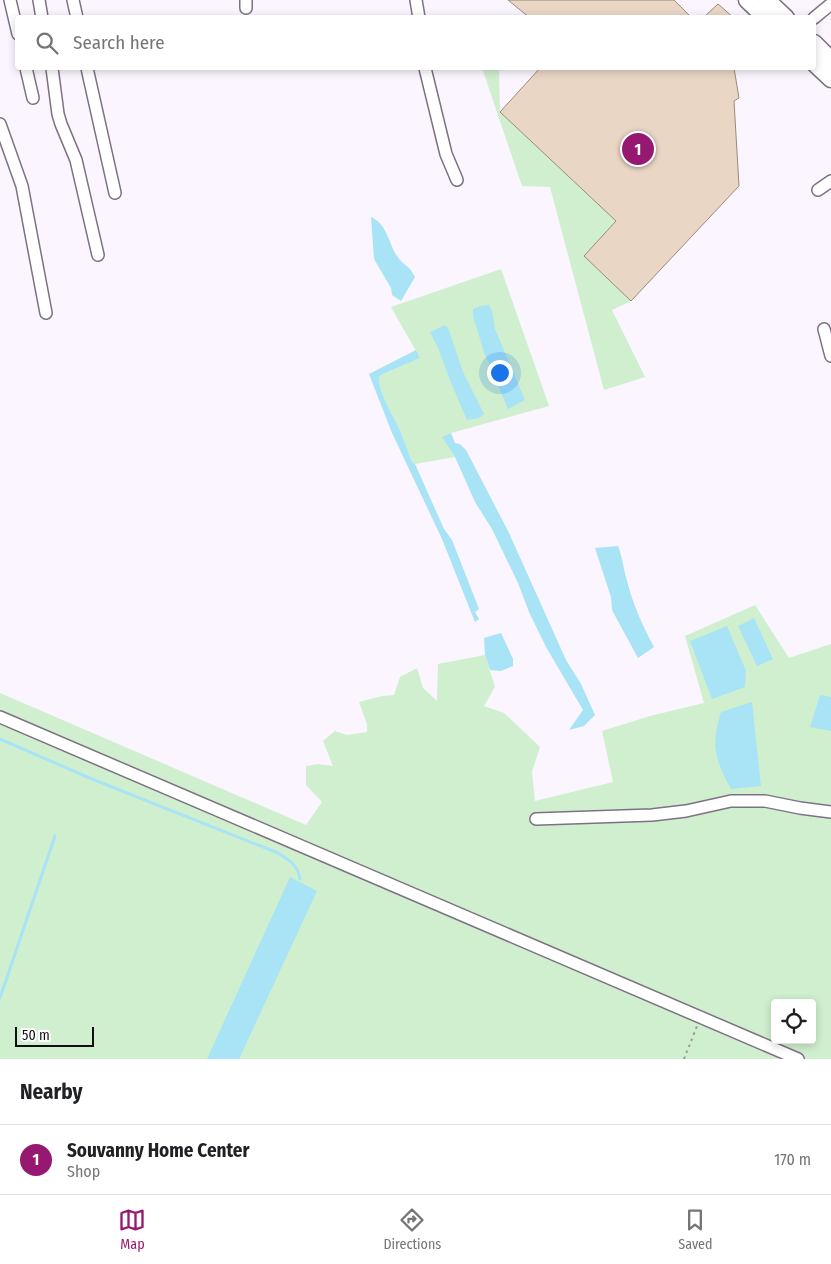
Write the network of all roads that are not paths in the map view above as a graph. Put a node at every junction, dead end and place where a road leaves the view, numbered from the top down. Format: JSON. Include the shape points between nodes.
{"nodes":[{"id":1,"x":10,"y":0,"type":"edge"},
{"id":2,"x":39,"y":0,"type":"edge"},
{"id":3,"x":73,"y":0,"type":"edge"},
{"id":4,"x":416,"y":0,"type":"edge"},
{"id":5,"x":747,"y":0,"type":"edge"},
{"id":6,"x":767,"y":0,"type":"edge"},
{"id":7,"x":831,"y":4,"type":"edge"},
{"id":8,"x":42,"y":15,"type":"edge"},
{"id":9,"x":76,"y":15,"type":"edge"},
{"id":10,"x":418,"y":15,"type":"edge"},
{"id":11,"x":763,"y":15,"type":"edge"},
{"id":12,"x":783,"y":15,"type":"edge"},
{"id":13,"x":816,"y":16,"type":"edge"},
{"id":14,"x":15,"y":21,"type":"edge"},
{"id":15,"x":816,"y":45,"type":"edge"},
{"id":16,"x":831,"y":60,"type":"edge"},
{"id":17,"x":816,"y":64,"type":"edge"},
{"id":18,"x":26,"y":70,"type":"edge"},
{"id":19,"x":52,"y":70,"type":"edge"},
{"id":20,"x":87,"y":70,"type":"edge"},
{"id":21,"x":425,"y":70,"type":"edge"},
{"id":22,"x":831,"y":79,"type":"edge"},
{"id":23,"x":33,"y":98,"type":"dead end"},
{"id":24,"x":0,"y":124,"type":"edge"},
{"id":25,"x":456,"y":180,"type":"dead end"},
{"id":26,"x":831,"y":181,"type":"edge"},
{"id":27,"x":818,"y":190,"type":"dead end"},
{"id":28,"x":115,"y":193,"type":"dead end"},
{"id":29,"x":98,"y":255,"type":"dead end"},
{"id":30,"x":46,"y":313,"type":"dead end"},
{"id":31,"x":824,"y":329,"type":"dead end"},
{"id":32,"x":831,"y":356,"type":"edge"},
{"id":33,"x":0,"y":717,"type":"edge"},
{"id":34,"x":831,"y":812,"type":"edge"},
{"id":35,"x":536,"y":819,"type":"dead end"},
{"id":36,"x":798,"y":1059,"type":"edge"}],
"edges":[{"from":1,"to":14,"type":"street"},
{"from":2,"to":8,"type":"street"},
{"from":3,"to":9,"type":"street"},
{"from":4,"to":10,"type":"street"},
{"from":5,"to":11,"type":"highway"},
{"from":6,"to":12,"type":"highway"},
{"from":7,"to":13,"type":"street"},
{"from":15,"to":16,"type":"highway"},
{"from":17,"to":22,"type":"highway"},
{"from":18,"to":23,"type":"street"},
{"from":19,"to":29,"type":"street","via":[[58,114],[76,160]]},
{"from":20,"to":28,"type":"street"},
{"from":21,"to":25,"type":"street","via":[[446,154]]},
{"from":24,"to":30,"type":"street","via":[[22,186]]},
{"from":26,"to":27,"type":"street"},
{"from":31,"to":32,"type":"street"},
{"from":33,"to":36,"type":"street"},
{"from":34,"to":35,"type":"street","via":[[765,801],[731,801],[652,814]]}]}
